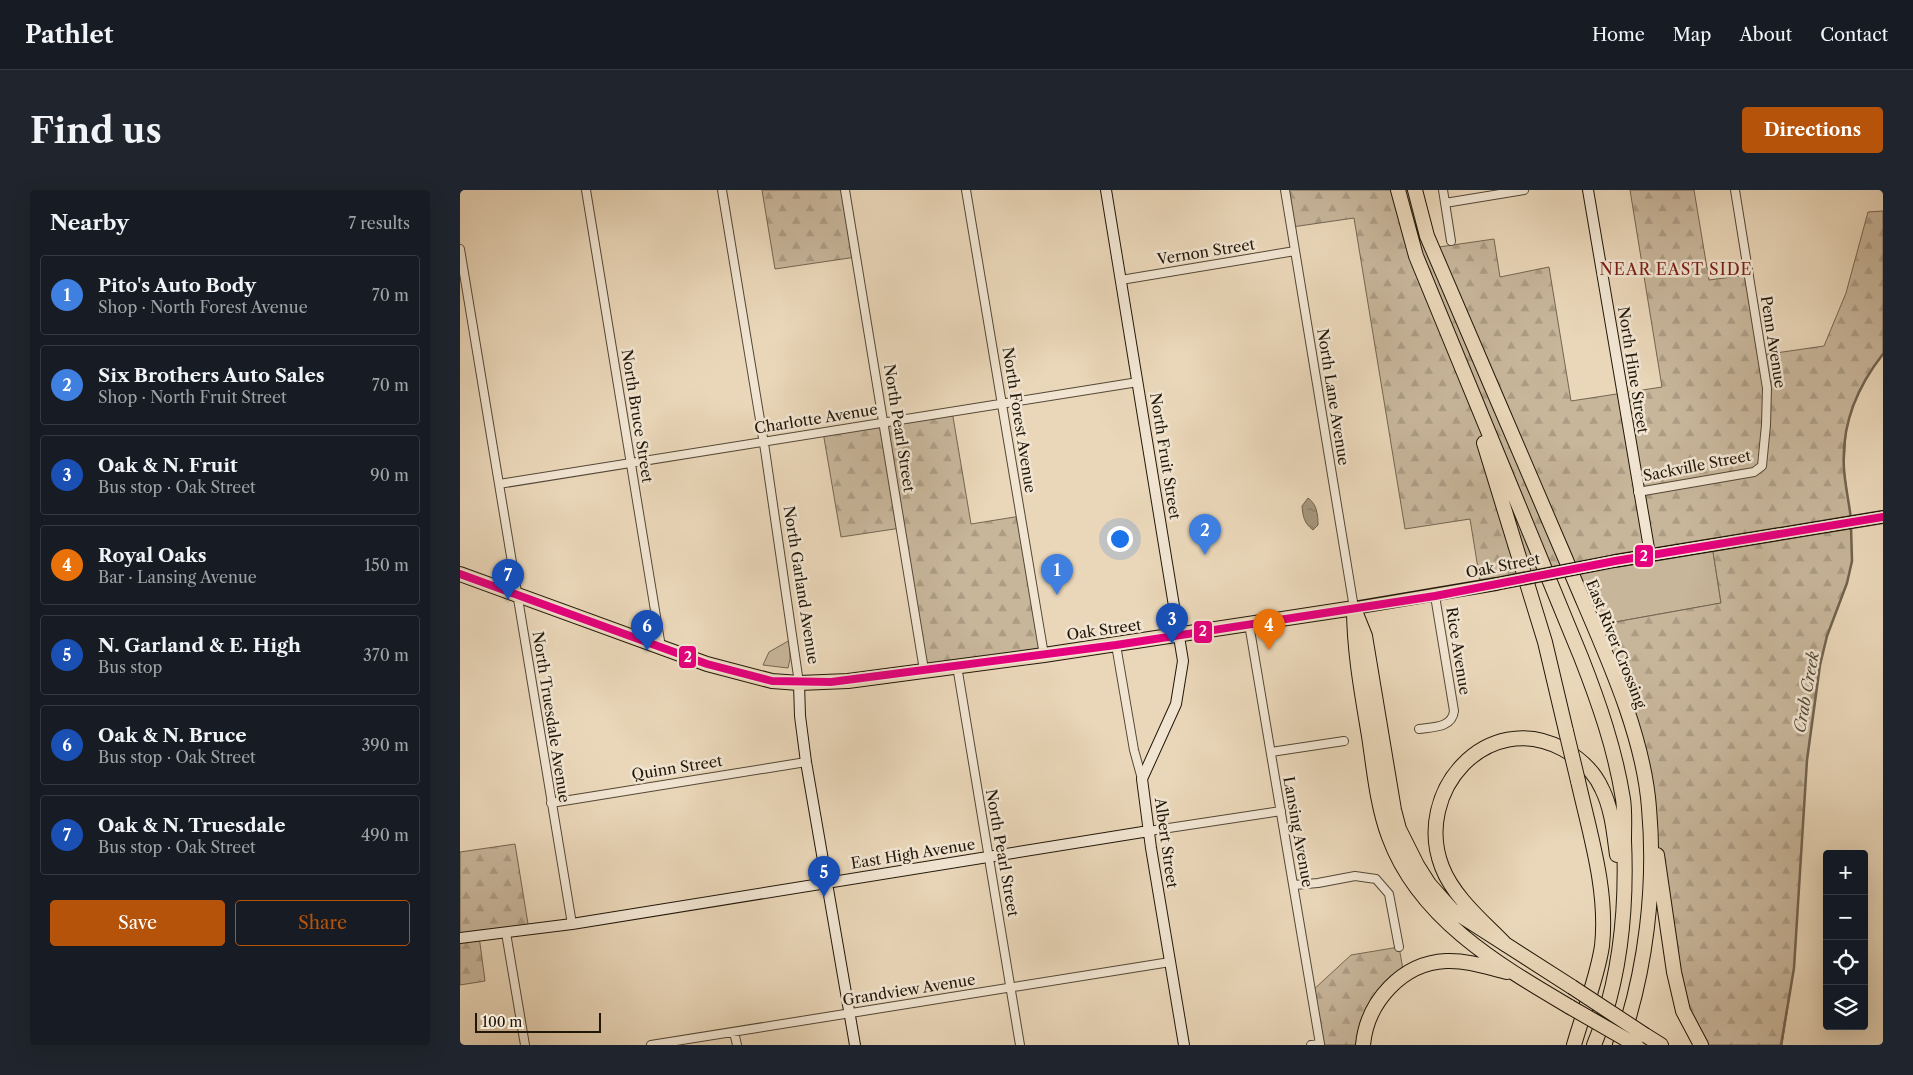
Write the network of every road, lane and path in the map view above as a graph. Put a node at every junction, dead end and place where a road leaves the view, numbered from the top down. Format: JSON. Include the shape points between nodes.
{"nodes":[{"id":1,"x":586,"y":190,"type":"edge"},
{"id":2,"x":722,"y":190,"type":"edge"},
{"id":3,"x":845,"y":190,"type":"edge"},
{"id":4,"x":966,"y":190,"type":"edge"},
{"id":5,"x":1106,"y":190,"type":"edge"},
{"id":6,"x":1285,"y":190,"type":"edge"},
{"id":7,"x":1398,"y":190,"type":"edge"},
{"id":8,"x":1414,"y":190,"type":"edge"},
{"id":9,"x":1442,"y":190,"type":"edge"},
{"id":10,"x":1524,"y":190,"type":"edge"},
{"id":11,"x":1588,"y":190,"type":"edge"},
{"id":12,"x":1735,"y":190,"type":"edge"},
{"id":13,"x":1445,"y":203,"type":"junction"},
{"id":14,"x":1451,"y":241,"type":"dead end"},
{"id":15,"x":460,"y":249,"type":"edge"},
{"id":16,"x":1295,"y":251,"type":"junction"},
{"id":17,"x":1121,"y":280,"type":"junction"},
{"id":18,"x":1453,"y":345,"type":"junction"},
{"id":19,"x":1138,"y":382,"type":"junction"},
{"id":20,"x":1002,"y":403,"type":"junction"},
{"id":21,"x":884,"y":422,"type":"junction"},
{"id":22,"x":764,"y":442,"type":"junction"},
{"id":23,"x":631,"y":463,"type":"junction"},
{"id":24,"x":1760,"y":468,"type":"joint"},
{"id":25,"x":499,"y":484,"type":"junction"},
{"id":26,"x":1638,"y":492,"type":"junction"},
{"id":27,"x":1883,"y":517,"type":"edge"},
{"id":28,"x":1650,"y":554,"type":"junction"},
{"id":29,"x":460,"y":574,"type":"edge"},
{"id":30,"x":517,"y":595,"type":"junction"},
{"id":31,"x":1435,"y":596,"type":"junction"},
{"id":32,"x":1354,"y":608,"type":"junction"},
{"id":33,"x":1249,"y":624,"type":"junction"},
{"id":34,"x":1180,"y":635,"type":"junction"},
{"id":35,"x":1116,"y":645,"type":"junction"},
{"id":36,"x":661,"y":647,"type":"junction"},
{"id":37,"x":1044,"y":655,"type":"junction"},
{"id":38,"x":957,"y":666,"type":"junction"},
{"id":39,"x":924,"y":670,"type":"junction"},
{"id":40,"x":800,"y":683,"type":"junction"},
{"id":41,"x":1420,"y":729,"type":"dead end"},
{"id":42,"x":1344,"y":741,"type":"dead end"},
{"id":43,"x":1271,"y":752,"type":"junction"},
{"id":44,"x":806,"y":762,"type":"junction"},
{"id":45,"x":1142,"y":779,"type":"junction"},
{"id":46,"x":552,"y":803,"type":"junction"},
{"id":47,"x":1649,"y":807,"type":"junction"},
{"id":48,"x":1281,"y":811,"type":"junction"},
{"id":49,"x":1149,"y":831,"type":"junction"},
{"id":50,"x":989,"y":857,"type":"junction"},
{"id":51,"x":827,"y":883,"type":"junction"},
{"id":52,"x":1294,"y":885,"type":"junction"},
{"id":53,"x":572,"y":924,"type":"junction"},
{"id":54,"x":1621,"y":932,"type":"junction"},
{"id":55,"x":506,"y":933,"type":"junction"},
{"id":56,"x":460,"y":938,"type":"edge"},
{"id":57,"x":1506,"y":945,"type":"junction"},
{"id":58,"x":1399,"y":947,"type":"dead end"},
{"id":59,"x":1170,"y":962,"type":"junction"},
{"id":60,"x":1513,"y":974,"type":"junction"},
{"id":61,"x":1011,"y":987,"type":"junction"},
{"id":62,"x":850,"y":1013,"type":"junction"},
{"id":63,"x":734,"y":1032,"type":"junction"},
{"id":64,"x":1641,"y":1040,"type":"edge"},
{"id":65,"x":525,"y":1045,"type":"edge"},
{"id":66,"x":651,"y":1045,"type":"edge"},
{"id":67,"x":737,"y":1045,"type":"edge"},
{"id":68,"x":855,"y":1045,"type":"edge"},
{"id":69,"x":1020,"y":1045,"type":"edge"},
{"id":70,"x":1184,"y":1045,"type":"edge"},
{"id":71,"x":1311,"y":1045,"type":"edge"},
{"id":72,"x":1363,"y":1045,"type":"edge"},
{"id":73,"x":1574,"y":1045,"type":"edge"},
{"id":74,"x":1594,"y":1045,"type":"edge"},
{"id":75,"x":1620,"y":1045,"type":"edge"},
{"id":76,"x":1661,"y":1045,"type":"edge"},
{"id":77,"x":1701,"y":1045,"type":"edge"}],
"edges":[{"from":1,"to":23,"type":"street","name":"North Bruce Street"},
{"from":2,"to":22,"type":"street","name":"North Garland Avenue"},
{"from":3,"to":21,"type":"street","name":"North Pearl Street"},
{"from":4,"to":20,"type":"street","name":"North Forest Avenue"},
{"from":5,"to":17,"type":"main road","name":"North Fruit Street"},
{"from":6,"to":16,"type":"street","name":"North Lane Avenue"},
{"from":7,"to":18,"type":"highway","via":[[1416,256]]},
{"from":8,"to":47,"type":"highway","name":"East River Crossing","via":[[1427,236],[1618,686],[1636,742]]},
{"from":9,"to":13,"type":"street"},
{"from":10,"to":13,"type":"street"},
{"from":11,"to":26,"type":"main road","name":"North Hine Street"},
{"from":12,"to":24,"type":"street","name":"Penn Avenue","via":[[1767,388]]},
{"from":13,"to":14,"type":"street"},
{"from":15,"to":25,"type":"street","name":"North Truesdale Avenue"},
{"from":16,"to":17,"type":"street","name":"Vernon Street"},
{"from":16,"to":32,"type":"street","name":"North Lane Avenue"},
{"from":17,"to":19,"type":"main road","name":"North Fruit Street"},
{"from":18,"to":54,"type":"highway","via":[[1581,657],[1612,746],[1623,801],[1625,861]]},
{"from":18,"to":73,"type":"highway","bridge":true,"via":[[1546,642],[1600,888],[1602,934],[1598,962]]},
{"from":19,"to":20,"type":"street","name":"Charlotte Avenue"},
{"from":19,"to":34,"type":"main road","name":"North Fruit Street"},
{"from":20,"to":21,"type":"street","name":"Charlotte Avenue"},
{"from":20,"to":37,"type":"street","name":"North Forest Avenue"},
{"from":21,"to":22,"type":"street","name":"Charlotte Avenue"},
{"from":21,"to":39,"type":"street","name":"North Pearl Street"},
{"from":22,"to":23,"type":"street","name":"Charlotte Avenue"},
{"from":22,"to":40,"type":"street","name":"North Garland Avenue"},
{"from":23,"to":25,"type":"street","name":"Charlotte Avenue"},
{"from":23,"to":36,"type":"street","name":"North Bruce Street"},
{"from":24,"to":26,"type":"street","name":"Sackville Street","via":[[1754,472]]},
{"from":25,"to":30,"type":"street","name":"North Truesdale Avenue"},
{"from":26,"to":28,"type":"main road","name":"North Hine Street"},
{"from":27,"to":28,"type":"main road","name":"Oak Street"},
{"from":28,"to":31,"type":"main road","name":"Oak Street","bridge":true},
{"from":29,"to":30,"type":"highway","name":"Oak Street"},
{"from":30,"to":36,"type":"highway","name":"Oak Street"},
{"from":30,"to":46,"type":"street","name":"North Truesdale Avenue"},
{"from":31,"to":32,"type":"main road","name":"Oak Street"},
{"from":31,"to":41,"type":"street","name":"Rice Avenue","via":[[1454,711],[1448,723]]},
{"from":32,"to":33,"type":"highway","name":"Oak Street"},
{"from":32,"to":57,"type":"highway","via":[[1365,636],[1388,784],[1410,854],[1429,884],[1452,910]]},
{"from":32,"to":60,"type":"highway","via":[[1354,638],[1376,781],[1393,848],[1413,884],[1437,913]]},
{"from":33,"to":34,"type":"highway","name":"Oak Street"},
{"from":33,"to":43,"type":"street","name":"Lansing Avenue"},
{"from":34,"to":35,"type":"highway","name":"Oak Street"},
{"from":34,"to":45,"type":"main road","name":"North Fruit Street","via":[[1183,661],[1180,692]]},
{"from":35,"to":37,"type":"highway","name":"Oak Street"},
{"from":35,"to":45,"type":"street","name":"Albert Street"},
{"from":36,"to":40,"type":"highway","name":"Oak Street","via":[[707,664],[763,678]]},
{"from":37,"to":38,"type":"highway","name":"Oak Street"},
{"from":38,"to":39,"type":"highway","name":"Oak Street"},
{"from":38,"to":50,"type":"street","name":"North Pearl Street"},
{"from":39,"to":40,"type":"highway","name":"Oak Street","via":[[848,681]]},
{"from":40,"to":44,"type":"main road","name":"North Garland Avenue"},
{"from":42,"to":43,"type":"street"},
{"from":43,"to":48,"type":"street","name":"Lansing Avenue"},
{"from":44,"to":46,"type":"street","name":"Quinn Street"},
{"from":44,"to":51,"type":"main road","name":"North Garland Avenue"},
{"from":45,"to":49,"type":"main road","name":"Albert Street"},
{"from":46,"to":53,"type":"street","name":"North Truesdale Avenue"},
{"from":47,"to":75,"type":"highway","name":"East River Crossing","via":[[1650,879],[1645,937],[1633,1009]]},
{"from":47,"to":77,"type":"highway","via":[[1674,972],[1683,1011]]},
{"from":48,"to":49,"type":"street","name":"East High Avenue"},
{"from":48,"to":52,"type":"street","name":"Lansing Avenue"},
{"from":49,"to":50,"type":"main road","name":"East High Avenue"},
{"from":49,"to":59,"type":"main road","name":"Albert Street"},
{"from":50,"to":51,"type":"main road","name":"East High Avenue"},
{"from":50,"to":61,"type":"street","name":"North Pearl Street"},
{"from":51,"to":53,"type":"main road","name":"East High Avenue"},
{"from":51,"to":62,"type":"main road","name":"North Garland Avenue"},
{"from":52,"to":58,"type":"street","via":[[1362,875],[1382,883],[1392,900]]},
{"from":52,"to":71,"type":"street","name":"Lansing Avenue","via":[[1320,1044]]},
{"from":53,"to":55,"type":"main road","name":"East High Avenue"},
{"from":54,"to":57,"type":"highway","via":[[1619,863],[1608,803],[1602,788],[1594,774],[1576,756],[1550,743],[1515,739],[1483,749],[1456,771],[1441,798],[1436,824],[1437,847],[1450,883]]},
{"from":54,"to":74,"type":"highway","via":[[1615,971]]},
{"from":55,"to":56,"type":"main road","name":"East High Avenue"},
{"from":55,"to":65,"type":"street"},
{"from":57,"to":64,"type":"highway","bridge":true,"via":[[1572,987]]},
{"from":59,"to":61,"type":"street","name":"Grandview Avenue"},
{"from":59,"to":70,"type":"main road","name":"Albert Street"},
{"from":60,"to":64,"type":"highway","bridge":true,"via":[[1570,1007]]},
{"from":60,"to":72,"type":"highway","via":[[1464,962],[1438,962],[1418,967],[1395,982],[1381,997],[1368,1020]]},
{"from":61,"to":62,"type":"street","name":"Grandview Avenue"},
{"from":61,"to":69,"type":"street","name":"North Pearl Street"},
{"from":62,"to":63,"type":"street","name":"Grandview Avenue"},
{"from":62,"to":68,"type":"main road","name":"North Garland Avenue"},
{"from":63,"to":66,"type":"street","name":"Grandview Avenue"},
{"from":63,"to":67,"type":"street"},
{"from":64,"to":76,"type":"highway"}]}
